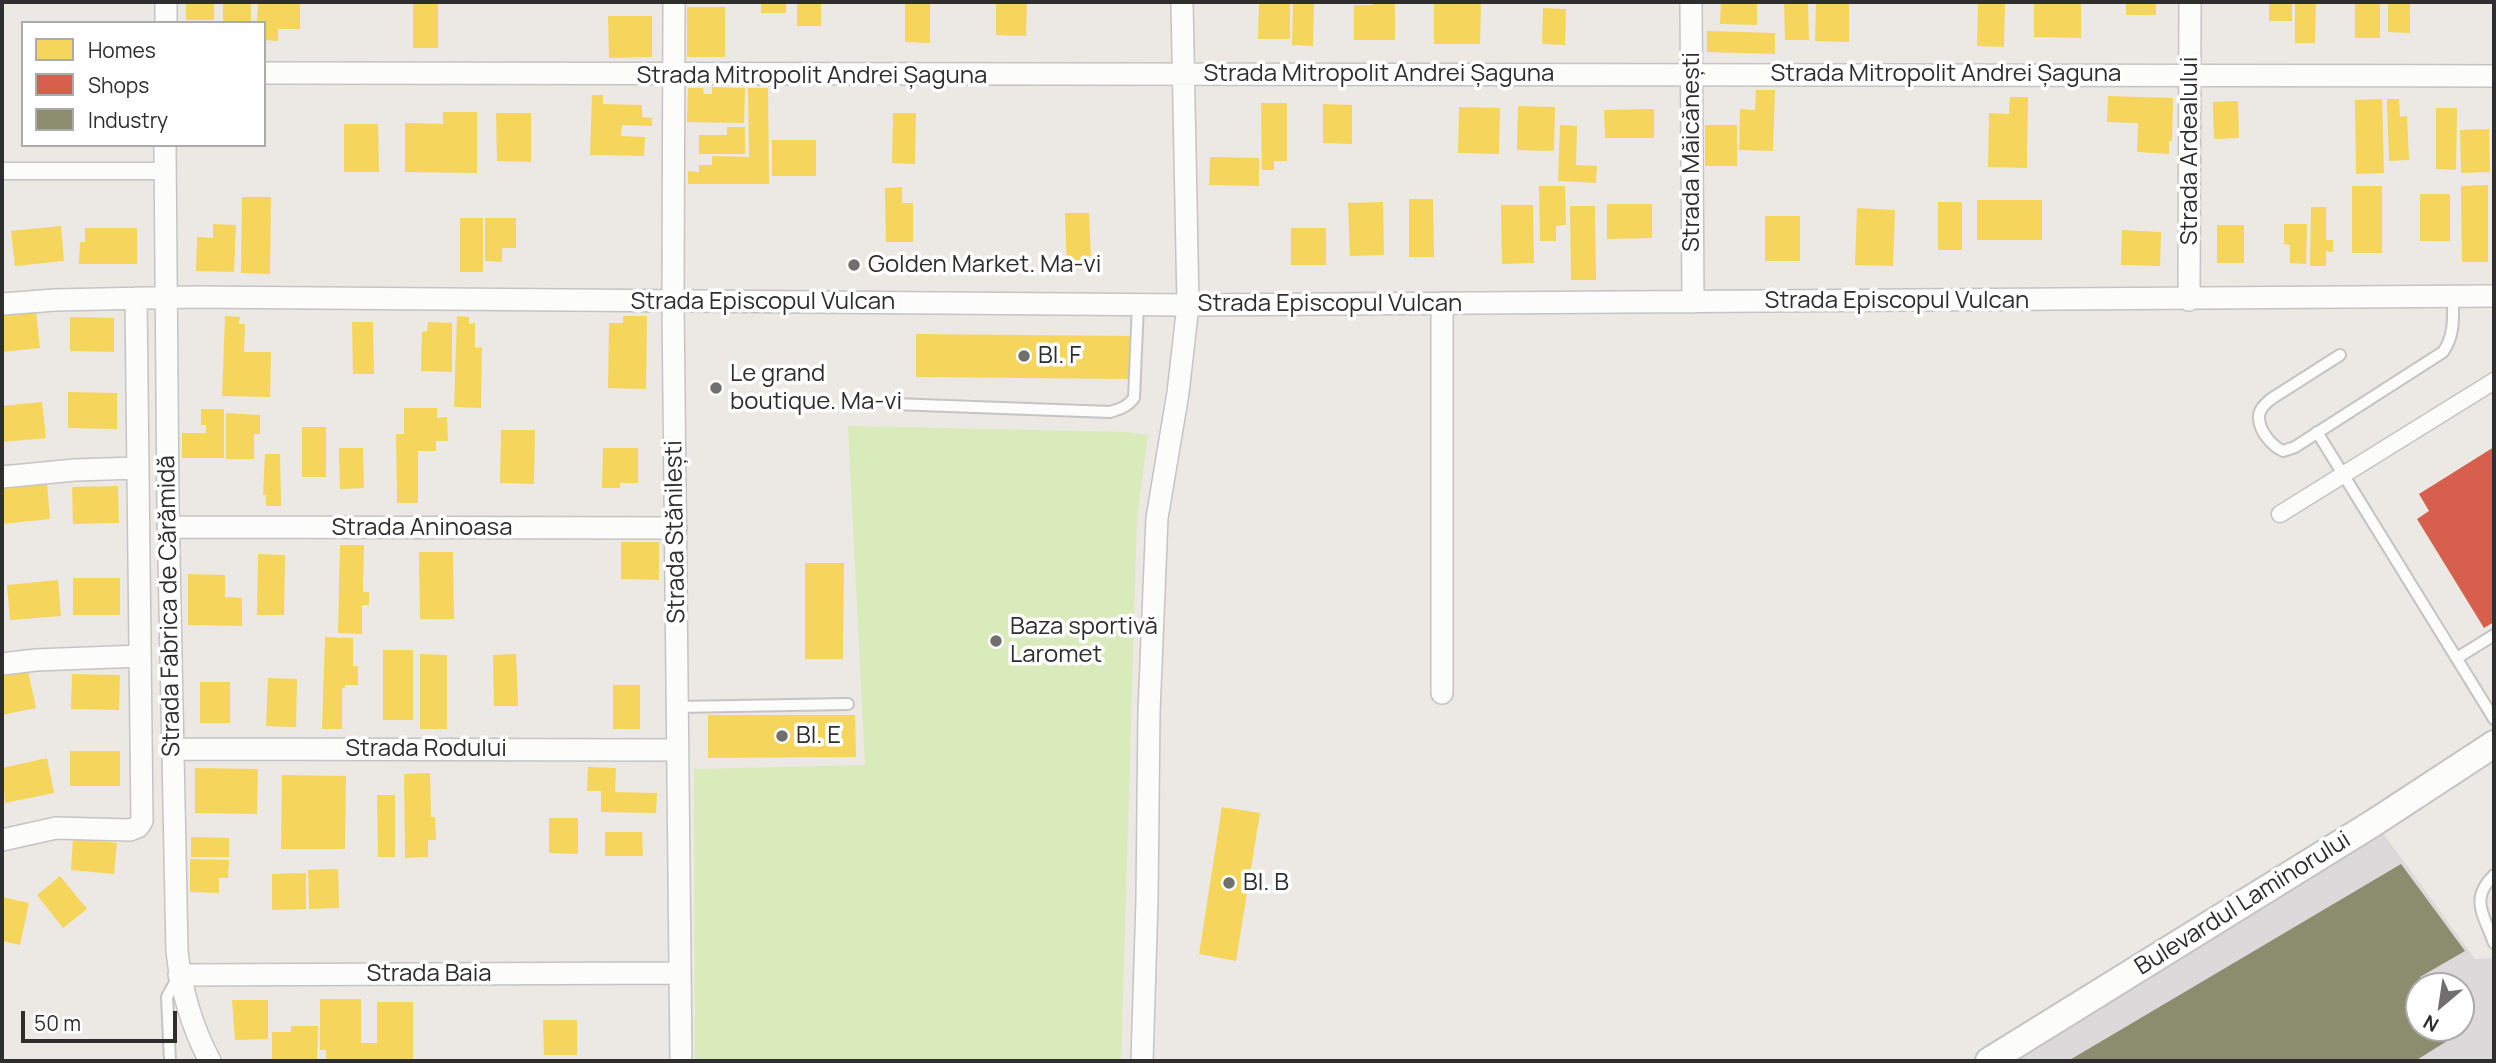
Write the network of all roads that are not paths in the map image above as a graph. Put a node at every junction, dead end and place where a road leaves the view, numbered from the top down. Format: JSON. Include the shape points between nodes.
{"nodes":[{"id":1,"x":166,"y":2,"type":"edge"},
{"id":2,"x":674,"y":2,"type":"edge"},
{"id":3,"x":1182,"y":2,"type":"edge"},
{"id":4,"x":1691,"y":2,"type":"edge"},
{"id":5,"x":2190,"y":2,"type":"edge"},
{"id":6,"x":166,"y":21,"type":"edge"},
{"id":7,"x":266,"y":72,"type":"edge"},
{"id":8,"x":1691,"y":74,"type":"junction"},
{"id":9,"x":2190,"y":74,"type":"junction"},
{"id":10,"x":1183,"y":75,"type":"junction"},
{"id":11,"x":2494,"y":75,"type":"edge"},
{"id":12,"x":674,"y":77,"type":"junction"},
{"id":13,"x":165,"y":147,"type":"edge"},
{"id":14,"x":2,"y":171,"type":"edge"},
{"id":15,"x":165,"y":171,"type":"junction"},
{"id":16,"x":2494,"y":296,"type":"edge"},
{"id":17,"x":2453,"y":297,"type":"junction"},
{"id":18,"x":136,"y":298,"type":"junction"},
{"id":19,"x":166,"y":298,"type":"junction"},
{"id":20,"x":2189,"y":300,"type":"junction"},
{"id":21,"x":673,"y":302,"type":"junction"},
{"id":22,"x":1693,"y":302,"type":"junction"},
{"id":23,"x":1442,"y":303,"type":"junction"},
{"id":24,"x":2,"y":304,"type":"edge"},
{"id":25,"x":1138,"y":304,"type":"junction"},
{"id":26,"x":1188,"y":305,"type":"junction"},
{"id":27,"x":2340,"y":355,"type":"dead end"},
{"id":28,"x":2494,"y":381,"type":"edge"},
{"id":29,"x":894,"y":404,"type":"dead end"},
{"id":30,"x":2317,"y":432,"type":"junction"},
{"id":31,"x":137,"y":468,"type":"junction"},
{"id":32,"x":2343,"y":475,"type":"junction"},
{"id":33,"x":2,"y":477,"type":"edge"},
{"id":34,"x":2280,"y":514,"type":"dead end"},
{"id":35,"x":168,"y":527,"type":"junction"},
{"id":36,"x":676,"y":528,"type":"junction"},
{"id":37,"x":2494,"y":635,"type":"edge"},
{"id":38,"x":140,"y":656,"type":"junction"},
{"id":39,"x":2457,"y":658,"type":"junction"},
{"id":40,"x":2,"y":664,"type":"edge"},
{"id":41,"x":1442,"y":693,"type":"dead end"},
{"id":42,"x":848,"y":704,"type":"dead end"},
{"id":43,"x":678,"y":707,"type":"junction"},
{"id":44,"x":2494,"y":719,"type":"edge"},
{"id":45,"x":2494,"y":744,"type":"edge"},
{"id":46,"x":173,"y":750,"type":"junction"},
{"id":47,"x":678,"y":750,"type":"junction"},
{"id":48,"x":2,"y":840,"type":"edge"},
{"id":49,"x":2494,"y":875,"type":"edge"},
{"id":50,"x":2494,"y":943,"type":"edge"},
{"id":51,"x":680,"y":973,"type":"junction"},
{"id":52,"x":179,"y":975,"type":"junction"},
{"id":53,"x":170,"y":1061,"type":"edge"},
{"id":54,"x":210,"y":1061,"type":"edge"},
{"id":55,"x":681,"y":1061,"type":"edge"},
{"id":56,"x":1142,"y":1061,"type":"edge"},
{"id":57,"x":1989,"y":1061,"type":"edge"}],
"edges":[{"from":1,"to":6,"type":"street"},
{"from":2,"to":12,"type":"street","name":"Strada Stănilești"},
{"from":3,"to":10,"type":"street"},
{"from":4,"to":8,"type":"street","name":"Strada Măicănești"},
{"from":5,"to":9,"type":"street","name":"Strada Ardealului"},
{"from":7,"to":12,"type":"street","name":"Strada Mitropolit Andrei Șaguna"},
{"from":8,"to":9,"type":"street","name":"Strada Mitropolit Andrei Șaguna"},
{"from":8,"to":10,"type":"street","name":"Strada Mitropolit Andrei Șaguna"},
{"from":8,"to":22,"type":"street","name":"Strada Măicănești"},
{"from":9,"to":11,"type":"street","name":"Strada Mitropolit Andrei Șaguna"},
{"from":9,"to":20,"type":"street","name":"Strada Ardealului"},
{"from":10,"to":12,"type":"street","name":"Strada Mitropolit Andrei Șaguna"},
{"from":10,"to":26,"type":"street"},
{"from":12,"to":21,"type":"street","name":"Strada Stănilești"},
{"from":13,"to":15,"type":"street","name":"Strada Fabrica de Cărămidă"},
{"from":14,"to":15,"type":"street"},
{"from":15,"to":19,"type":"street","name":"Strada Fabrica de Cărămidă"},
{"from":16,"to":17,"type":"street","name":"Strada Episcopul Vulcan"},
{"from":17,"to":20,"type":"street","name":"Strada Episcopul Vulcan"},
{"from":17,"to":30,"type":"lane","via":[[2452,331],[2443,352]]},
{"from":18,"to":19,"type":"street","name":"Strada Episcopul Vulcan"},
{"from":18,"to":24,"type":"street","name":"Strada Episcopul Vulcan"},
{"from":18,"to":31,"type":"street","name":"Strada Fabrica de Cărămidă"},
{"from":19,"to":21,"type":"street","name":"Strada Episcopul Vulcan"},
{"from":19,"to":35,"type":"street","name":"Strada Fabrica de Cărămidă"},
{"from":20,"to":22,"type":"street","name":"Strada Episcopul Vulcan"},
{"from":21,"to":25,"type":"street","name":"Strada Episcopul Vulcan"},
{"from":21,"to":36,"type":"street","name":"Strada Stănilești"},
{"from":22,"to":23,"type":"street","name":"Strada Episcopul Vulcan"},
{"from":23,"to":26,"type":"street","name":"Strada Episcopul Vulcan"},
{"from":23,"to":41,"type":"street"},
{"from":25,"to":26,"type":"street","name":"Strada Episcopul Vulcan"},
{"from":25,"to":29,"type":"lane","via":[[1134,398],[1120,410]]},
{"from":26,"to":56,"type":"street","via":[[1156,530]]},
{"from":27,"to":30,"type":"lane","via":[[2271,399],[2258,418],[2274,447],[2283,451]]},
{"from":28,"to":32,"type":"street"},
{"from":30,"to":32,"type":"lane"},
{"from":31,"to":33,"type":"street"},
{"from":31,"to":38,"type":"street","name":"Strada Fabrica de Cărămidă"},
{"from":32,"to":34,"type":"street"},
{"from":32,"to":39,"type":"lane"},
{"from":35,"to":36,"type":"street","name":"Strada Aninoasa"},
{"from":35,"to":46,"type":"street","name":"Strada Fabrica de Cărămidă"},
{"from":36,"to":43,"type":"street","name":"Strada Stănilești"},
{"from":37,"to":39,"type":"lane"},
{"from":38,"to":40,"type":"street"},
{"from":38,"to":48,"type":"street","name":"Strada Fabrica de Cărămidă","via":[[142,821],[138,827],[56,828]]},
{"from":39,"to":44,"type":"lane"},
{"from":42,"to":43,"type":"lane"},
{"from":43,"to":47,"type":"street","name":"Strada Stănilești"},
{"from":45,"to":57,"type":"street","name":"Bulevardul Laminorului"},
{"from":46,"to":47,"type":"street","name":"Strada Rodului"},
{"from":46,"to":52,"type":"street","name":"Strada Fabrica de Cărămidă"},
{"from":47,"to":51,"type":"street","name":"Strada Stănilești"},
{"from":49,"to":50,"type":"lane","via":[[2478,901]]},
{"from":51,"to":52,"type":"street","name":"Strada Baia"},
{"from":51,"to":55,"type":"street","name":"Strada Stănilești"},
{"from":52,"to":53,"type":"lane","via":[[167,996]]},
{"from":52,"to":54,"type":"street","name":"Strada Fabrica de Cărămidă"}]}
